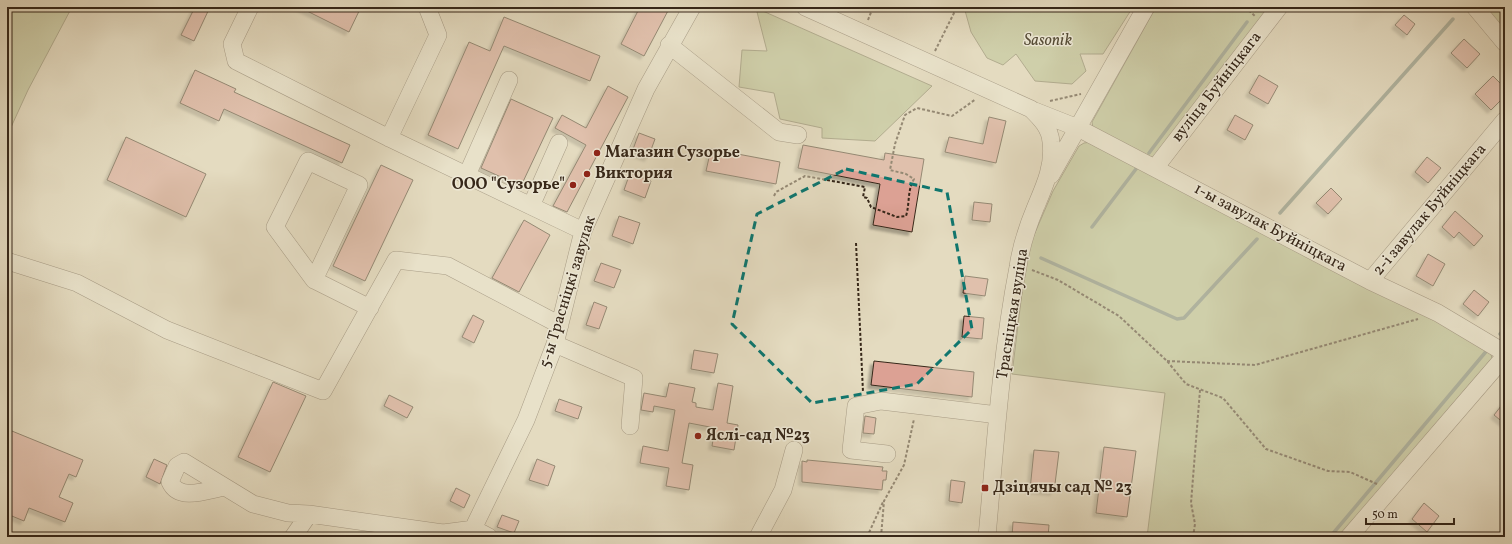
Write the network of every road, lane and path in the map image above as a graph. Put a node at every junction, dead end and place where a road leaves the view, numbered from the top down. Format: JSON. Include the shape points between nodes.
{"nodes":[{"id":1,"x":250,"y":7,"type":"edge"},
{"id":2,"x":427,"y":7,"type":"edge"},
{"id":3,"x":692,"y":7,"type":"edge"},
{"id":4,"x":805,"y":7,"type":"edge"},
{"id":5,"x":957,"y":7,"type":"edge"},
{"id":6,"x":1146,"y":7,"type":"edge"},
{"id":7,"x":1279,"y":7,"type":"edge"},
{"id":8,"x":1475,"y":7,"type":"edge"},
{"id":9,"x":1505,"y":43,"type":"edge"},
{"id":10,"x":669,"y":45,"type":"junction"},
{"id":11,"x":929,"y":63,"type":"junction"},
{"id":12,"x":509,"y":80,"type":"dead end"},
{"id":13,"x":1101,"y":89,"type":"junction"},
{"id":14,"x":988,"y":90,"type":"junction"},
{"id":15,"x":1047,"y":102,"type":"dead end"},
{"id":16,"x":1031,"y":110,"type":"junction"},
{"id":17,"x":1505,"y":120,"type":"edge"},
{"id":18,"x":1078,"y":128,"type":"junction"},
{"id":19,"x":798,"y":135,"type":"dead end"},
{"id":20,"x":389,"y":138,"type":"junction"},
{"id":21,"x":559,"y":143,"type":"dead end"},
{"id":22,"x":1155,"y":168,"type":"junction"},
{"id":23,"x":467,"y":175,"type":"junction"},
{"id":24,"x":1047,"y":182,"type":"junction"},
{"id":25,"x":774,"y":196,"type":"dead end"},
{"id":26,"x":531,"y":206,"type":"junction"},
{"id":27,"x":583,"y":231,"type":"junction"},
{"id":28,"x":856,"y":243,"type":"dead end"},
{"id":29,"x":7,"y":261,"type":"edge"},
{"id":30,"x":1018,"y":266,"type":"junction"},
{"id":31,"x":314,"y":280,"type":"junction"},
{"id":32,"x":1370,"y":281,"type":"junction"},
{"id":33,"x":370,"y":308,"type":"junction"},
{"id":34,"x":1438,"y":313,"type":"junction"},
{"id":35,"x":560,"y":325,"type":"junction"},
{"id":36,"x":556,"y":344,"type":"junction"},
{"id":37,"x":1505,"y":355,"type":"edge"},
{"id":38,"x":1167,"y":361,"type":"junction"},
{"id":39,"x":1200,"y":390,"type":"junction"},
{"id":40,"x":863,"y":405,"type":"junction"},
{"id":41,"x":916,"y":406,"type":"junction"},
{"id":42,"x":998,"y":415,"type":"junction"},
{"id":43,"x":630,"y":426,"type":"dead end"},
{"id":44,"x":794,"y":450,"type":"dead end"},
{"id":45,"x":887,"y":454,"type":"dead end"},
{"id":46,"x":1379,"y":485,"type":"dead end"},
{"id":47,"x":225,"y":487,"type":"dead end"},
{"id":48,"x":884,"y":500,"type":"junction"},
{"id":49,"x":310,"y":514,"type":"junction"},
{"id":50,"x":472,"y":533,"type":"edge"},
{"id":51,"x":293,"y":537,"type":"edge"},
{"id":52,"x":489,"y":537,"type":"edge"},
{"id":53,"x":758,"y":537,"type":"edge"},
{"id":54,"x":867,"y":537,"type":"edge"},
{"id":55,"x":881,"y":537,"type":"edge"},
{"id":56,"x":986,"y":537,"type":"edge"},
{"id":57,"x":1193,"y":537,"type":"edge"},
{"id":58,"x":1349,"y":537,"type":"edge"}],
"edges":[{"from":1,"to":20,"type":"street","via":[[232,44],[236,61]]},
{"from":2,"to":20,"type":"street","via":[[438,35]]},
{"from":3,"to":10,"type":"street","name":"5-ы Трасніцкі завулак"},
{"from":4,"to":11,"type":"street","name":"Трасніцкая вуліца"},
{"from":5,"to":11,"type":"path"},
{"from":6,"to":13,"type":"street"},
{"from":7,"to":22,"type":"street","name":"вуліца Буйніцкага"},
{"from":8,"to":9,"type":"street"},
{"from":10,"to":19,"type":"street","via":[[779,132]]},
{"from":10,"to":27,"type":"street","name":"5-ы Трасніцкі завулак","via":[[646,88]]},
{"from":11,"to":14,"type":"street","name":"Трасніцкая вуліца"},
{"from":12,"to":23,"type":"street"},
{"from":13,"to":15,"type":"path"},
{"from":13,"to":18,"type":"street"},
{"from":14,"to":16,"type":"street","name":"Трасніцкая вуліца"},
{"from":14,"to":25,"type":"path","via":[[952,116],[917,108],[905,115],[890,170],[914,179],[909,188],[906,216],[897,217],[871,207],[867,198],[863,197],[865,187],[805,176],[776,192]]},
{"from":16,"to":18,"type":"street","name":"1-ы завулак Буйніцкага"},
{"from":16,"to":24,"type":"street","name":"Трасніцкая вуліца","via":[[1044,122],[1052,142]]},
{"from":17,"to":32,"type":"street","name":"2-і завулак Буйніцкага"},
{"from":18,"to":22,"type":"street","name":"1-ы завулак Буйніцкага"},
{"from":18,"to":24,"type":"street"},
{"from":20,"to":23,"type":"street"},
{"from":21,"to":26,"type":"street"},
{"from":22,"to":32,"type":"street","name":"1-ы завулак Буйніцкага"},
{"from":23,"to":26,"type":"street"},
{"from":24,"to":30,"type":"street","name":"Трасніцкая вуліца","via":[[1027,230]]},
{"from":26,"to":27,"type":"street"},
{"from":27,"to":35,"type":"street","name":"5-ы Трасніцкі завулак"},
{"from":28,"to":40,"type":"path"},
{"from":29,"to":33,"type":"street","via":[[77,284],[167,330],[323,391]]},
{"from":30,"to":38,"type":"path","via":[[1058,280],[1119,316]]},
{"from":30,"to":42,"type":"street","name":"Трасніцкая вуліца"},
{"from":31,"to":31,"type":"street","via":[[276,227],[308,161],[359,184]]},
{"from":31,"to":33,"type":"street"},
{"from":32,"to":34,"type":"street","name":"1-ы завулак Буйніцкага"},
{"from":33,"to":35,"type":"street","via":[[396,260],[448,266]]},
{"from":34,"to":37,"type":"street","name":"1-ы завулак Буйніцкага"},
{"from":34,"to":38,"type":"path","via":[[1255,365]]},
{"from":35,"to":36,"type":"street","name":"5-ы Трасніцкі завулак"},
{"from":36,"to":43,"type":"street","via":[[634,378]]},
{"from":36,"to":50,"type":"street","name":"5-ы Трасніцкі завулак","via":[[526,420]]},
{"from":37,"to":58,"type":"street"},
{"from":38,"to":39,"type":"path","via":[[1186,384]]},
{"from":39,"to":46,"type":"path","via":[[1223,398],[1266,449],[1328,472],[1350,472]]},
{"from":39,"to":57,"type":"path","via":[[1191,503],[1195,524]]},
{"from":40,"to":41,"type":"street","via":[[881,401]]},
{"from":40,"to":45,"type":"street","via":[[856,406],[851,450]]},
{"from":41,"to":42,"type":"street"},
{"from":41,"to":48,"type":"path","via":[[904,465]]},
{"from":42,"to":56,"type":"street","name":"Трасніцкая вуліца"},
{"from":44,"to":53,"type":"street","via":[[783,490]]},
{"from":47,"to":49,"type":"street","via":[[253,504],[288,514]]},
{"from":48,"to":54,"type":"path"},
{"from":48,"to":55,"type":"path"},
{"from":49,"to":50,"type":"street","via":[[443,533]]},
{"from":49,"to":51,"type":"street"},
{"from":50,"to":52,"type":"street"}]}
